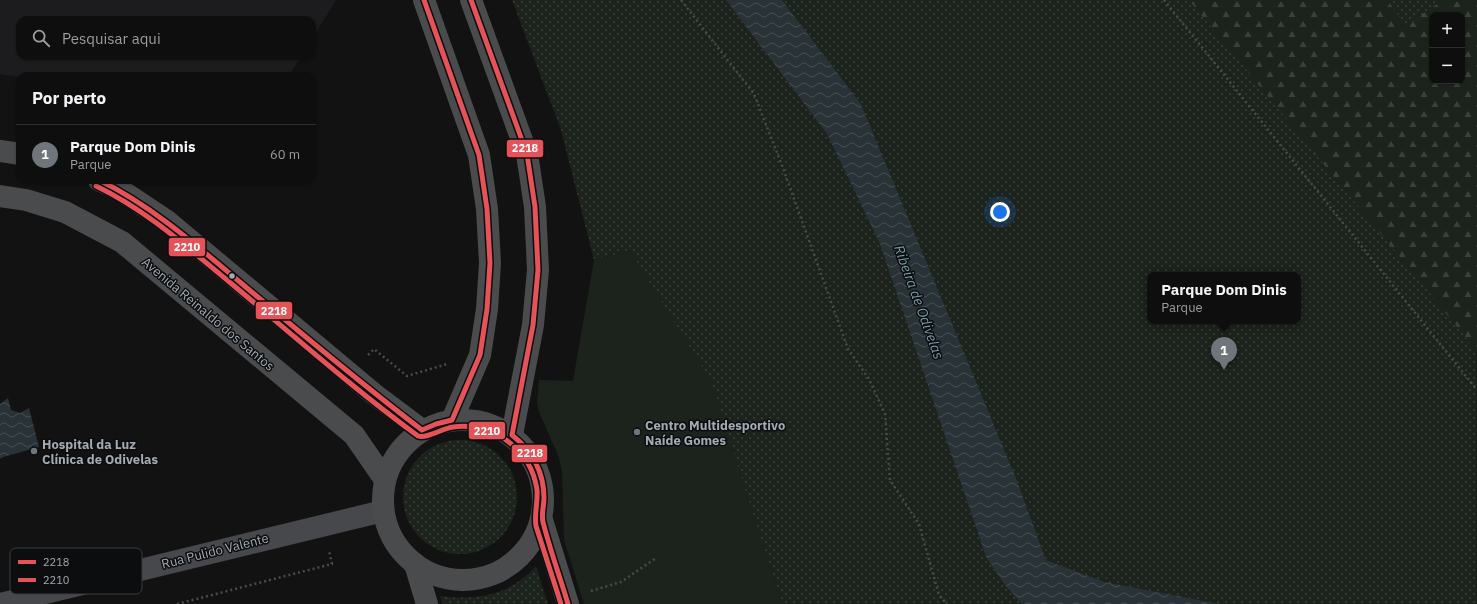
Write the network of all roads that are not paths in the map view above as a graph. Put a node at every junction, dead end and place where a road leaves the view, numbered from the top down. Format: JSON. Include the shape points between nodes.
{"nodes":[{"id":1,"x":424,"y":0,"type":"edge"},
{"id":2,"x":471,"y":0,"type":"edge"},
{"id":3,"x":0,"y":151,"type":"edge"},
{"id":4,"x":16,"y":153,"type":"edge"},
{"id":5,"x":107,"y":184,"type":"edge"},
{"id":6,"x":0,"y":196,"type":"edge"},
{"id":7,"x":452,"y":420,"type":"junction"},
{"id":8,"x":422,"y":430,"type":"junction"},
{"id":9,"x":512,"y":435,"type":"junction"},
{"id":10,"x":385,"y":480,"type":"junction"},
{"id":11,"x":383,"y":511,"type":"junction"},
{"id":12,"x":542,"y":520,"type":"junction"},
{"id":13,"x":415,"y":564,"type":"junction"},
{"id":14,"x":142,"y":569,"type":"edge"},
{"id":15,"x":41,"y":594,"type":"edge"},
{"id":16,"x":567,"y":601,"type":"edge"},
{"id":17,"x":0,"y":604,"type":"edge"},
{"id":18,"x":427,"y":604,"type":"edge"}],
"edges":[{"from":1,"to":7,"type":"main road","via":[[479,155],[487,209],[490,263],[488,309],[480,355]]},
{"from":2,"to":9,"type":"main road","via":[[527,154],[535,207],[538,270],[533,325]]},
{"from":3,"to":4,"type":"main road"},
{"from":5,"to":8,"type":"main road","via":[[167,221],[374,394]]},
{"from":6,"to":10,"type":"main road","name":"Avenida Reinaldo dos Santos","via":[[26,200],[65,212],[122,242],[354,435]]},
{"from":7,"to":8,"type":"main road"},
{"from":7,"to":9,"type":"main road","via":[[473,420],[493,425]]},
{"from":8,"to":10,"type":"main road","via":[[397,454]]},
{"from":9,"to":12,"type":"main road","via":[[533,458],[540,473],[544,488]]},
{"from":10,"to":11,"type":"main road"},
{"from":11,"to":13,"type":"main road","via":[[389,531],[400,550]]},
{"from":11,"to":14,"type":"street","name":"Rua Pulido Valente"},
{"from":12,"to":13,"type":"main road","via":[[528,548],[517,560],[490,576],[475,580],[443,578]]},
{"from":12,"to":16,"type":"main road"},
{"from":13,"to":18,"type":"main road"},
{"from":15,"to":17,"type":"street","name":"Rua Pulido Valente"}]}
